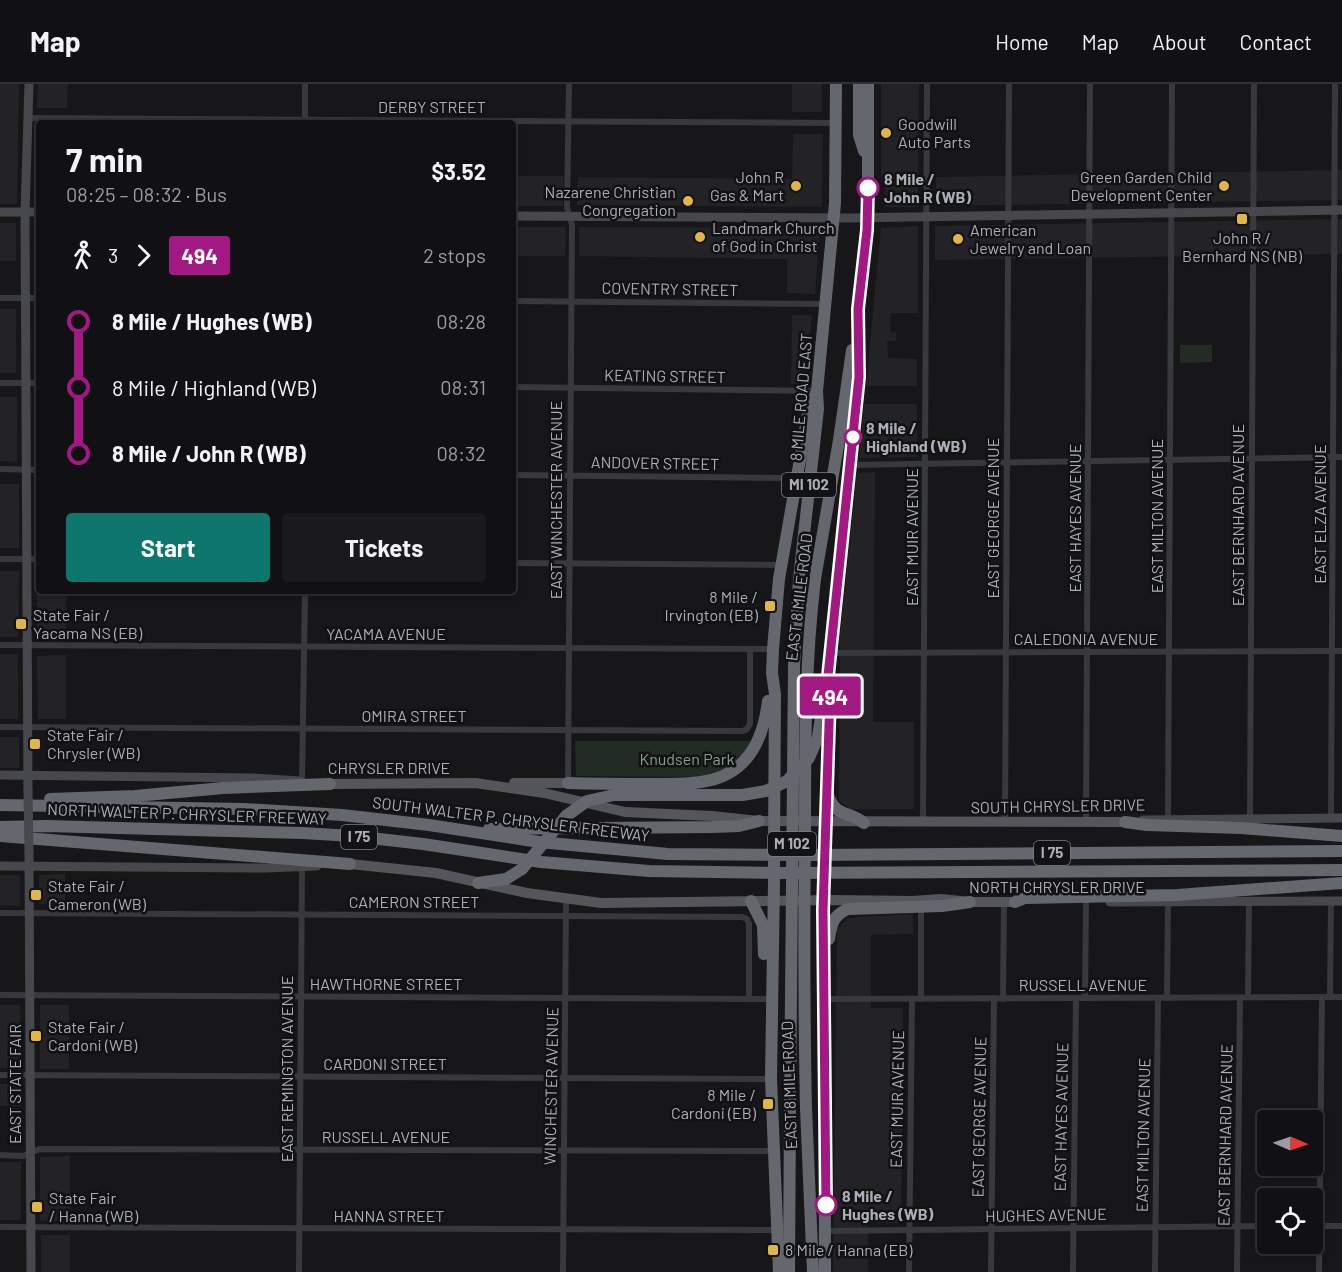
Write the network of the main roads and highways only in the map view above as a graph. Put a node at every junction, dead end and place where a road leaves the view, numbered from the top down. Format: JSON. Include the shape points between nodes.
{"nodes":[{"id":1,"x":29,"y":84,"type":"edge"},
{"id":2,"x":836,"y":84,"type":"edge"},
{"id":3,"x":859,"y":84,"type":"edge"},
{"id":4,"x":868,"y":84,"type":"edge"},
{"id":5,"x":868,"y":164,"type":"junction"},
{"id":6,"x":1339,"y":210,"type":"edge"},
{"id":7,"x":0,"y":212,"type":"edge"},
{"id":8,"x":26,"y":212,"type":"junction"},
{"id":9,"x":36,"y":213,"type":"edge"},
{"id":10,"x":516,"y":216,"type":"edge"},
{"id":11,"x":834,"y":218,"type":"junction"},
{"id":12,"x":868,"y":218,"type":"junction"},
{"id":13,"x":858,"y":309,"type":"junction"},
{"id":14,"x":817,"y":391,"type":"junction"},
{"id":15,"x":799,"y":579,"type":"joint"},
{"id":16,"x":815,"y":579,"type":"joint"},
{"id":17,"x":772,"y":670,"type":"junction"},
{"id":18,"x":828,"y":676,"type":"junction"},
{"id":19,"x":0,"y":775,"type":"edge"},
{"id":20,"x":28,"y":775,"type":"junction"},
{"id":21,"x":475,"y":783,"type":"junction"},
{"id":22,"x":567,"y":783,"type":"joint"},
{"id":23,"x":330,"y":784,"type":"junction"},
{"id":24,"x":774,"y":787,"type":"junction"},
{"id":25,"x":827,"y":791,"type":"junction"},
{"id":26,"x":583,"y":803,"type":"junction"},
{"id":27,"x":0,"y":805,"type":"edge"},
{"id":28,"x":16,"y":805,"type":"junction"},
{"id":29,"x":1342,"y":818,"type":"edge"},
{"id":30,"x":759,"y":821,"type":"junction"},
{"id":31,"x":774,"y":822,"type":"junction"},
{"id":32,"x":1125,"y":822,"type":"junction"},
{"id":33,"x":825,"y":823,"type":"junction"},
{"id":34,"x":864,"y":823,"type":"junction"},
{"id":35,"x":0,"y":827,"type":"edge"},
{"id":36,"x":461,"y":830,"type":"junction"},
{"id":37,"x":0,"y":836,"type":"edge"},
{"id":38,"x":1342,"y":836,"type":"edge"},
{"id":39,"x":1342,"y":851,"type":"edge"},
{"id":40,"x":350,"y":864,"type":"junction"},
{"id":41,"x":0,"y":866,"type":"edge"},
{"id":42,"x":29,"y":866,"type":"junction"},
{"id":43,"x":1342,"y":870,"type":"edge"},
{"id":44,"x":824,"y":872,"type":"junction"},
{"id":45,"x":478,"y":883,"type":"junction"},
{"id":46,"x":1342,"y":883,"type":"edge"},
{"id":47,"x":824,"y":894,"type":"junction"},
{"id":48,"x":773,"y":900,"type":"junction"},
{"id":49,"x":751,"y":901,"type":"junction"},
{"id":50,"x":1342,"y":901,"type":"edge"},
{"id":51,"x":970,"y":902,"type":"joint"},
{"id":52,"x":1009,"y":902,"type":"junction"},
{"id":53,"x":917,"y":904,"type":"junction"},
{"id":54,"x":823,"y":976,"type":"junction"},
{"id":55,"x":771,"y":999,"type":"junction"},
{"id":56,"x":31,"y":1272,"type":"edge"},
{"id":57,"x":779,"y":1272,"type":"edge"},
{"id":58,"x":789,"y":1272,"type":"edge"},
{"id":59,"x":813,"y":1272,"type":"edge"},
{"id":60,"x":825,"y":1272,"type":"edge"}],
"edges":[{"from":1,"to":8,"type":"main road","name":"EAST STATE FAIR"},
{"from":2,"to":11,"type":"highway","name":"8 MILE ROAD EAST"},
{"from":3,"to":5,"type":"highway","via":[[859,135]]},
{"from":4,"to":5,"type":"highway","name":"EAST 8 MILE ROAD"},
{"from":5,"to":12,"type":"highway","name":"EAST 8 MILE ROAD"},
{"from":6,"to":12,"type":"main road"},
{"from":7,"to":8,"type":"main road"},
{"from":8,"to":9,"type":"main road"},
{"from":8,"to":20,"type":"main road","name":"EAST STATE FAIR"},
{"from":10,"to":11,"type":"main road"},
{"from":11,"to":12,"type":"main road"},
{"from":11,"to":14,"type":"highway","name":"8 MILE ROAD EAST"},
{"from":12,"to":13,"type":"highway","name":"EAST 8 MILE ROAD"},
{"from":13,"to":16,"type":"highway","name":"EAST 8 MILE ROAD","number":"MI 102"},
{"from":13,"to":18,"type":"highway","via":[[859,377]]},
{"from":14,"to":15,"type":"highway","name":"8 MILE ROAD EAST","number":"MI 102"},
{"from":14,"to":17,"type":"highway","via":[[808,408],[779,579]]},
{"from":15,"to":58,"type":"highway","name":"EAST 8 MILE ROAD","number":"M 102","bridge":true,"via":[[794,666]]},
{"from":16,"to":59,"type":"highway","name":"EAST 8 MILE ROAD","number":"M 102","bridge":true,"via":[[806,710],[804,996]]},
{"from":17,"to":22,"type":"highway","via":[[767,715],[759,741],[750,755],[729,773],[693,783]]},
{"from":17,"to":24,"type":"highway","name":"EAST 8 MILE ROAD"},
{"from":18,"to":24,"type":"highway","via":[[813,750],[799,770]]},
{"from":18,"to":25,"type":"highway"},
{"from":19,"to":20,"type":"main road","name":"CHRYSLER DRIVE"},
{"from":20,"to":23,"type":"main road","name":"CHRYSLER DRIVE","via":[[252,778]]},
{"from":20,"to":42,"type":"main road","name":"EAST STATE FAIR","bridge":true},
{"from":21,"to":22,"type":"main road"},
{"from":21,"to":23,"type":"main road","name":"CHRYSLER DRIVE"},
{"from":21,"to":26,"type":"main road","name":"CHRYSLER DRIVE"},
{"from":23,"to":28,"type":"highway","via":[[35,800]]},
{"from":24,"to":26,"type":"highway","via":[[758,794],[614,795]]},
{"from":24,"to":31,"type":"highway","name":"EAST 8 MILE ROAD"},
{"from":25,"to":33,"type":"highway"},
{"from":25,"to":34,"type":"highway","via":[[836,810],[854,815]]},
{"from":26,"to":30,"type":"main road","name":"CHRYSLER DRIVE","via":[[632,813]]},
{"from":26,"to":45,"type":"highway","bridge":true,"via":[[566,816],[522,869],[506,879]]},
{"from":27,"to":28,"type":"highway","name":"SOUTH WALTER P. CHRYSLER FREEWAY","number":"I 75"},
{"from":28,"to":36,"type":"highway","name":"SOUTH WALTER P. CHRYSLER FREEWAY","number":"I 75","via":[[303,812]]},
{"from":29,"to":32,"type":"main road","name":"SOUTH CHRYSLER DRIVE"},
{"from":30,"to":31,"type":"main road","name":"CHRYSLER DRIVE"},
{"from":30,"to":36,"type":"highway","via":[[713,827]]},
{"from":31,"to":33,"type":"main road","name":"SOUTH CHRYSLER DRIVE"},
{"from":31,"to":48,"type":"highway","name":"EAST 8 MILE ROAD","bridge":true},
{"from":32,"to":34,"type":"main road","name":"SOUTH CHRYSLER DRIVE"},
{"from":32,"to":38,"type":"highway"},
{"from":33,"to":34,"type":"main road","name":"SOUTH CHRYSLER DRIVE"},
{"from":33,"to":44,"type":"highway","bridge":true},
{"from":35,"to":44,"type":"highway","name":"NORTH WALTER P. CHRYSLER FREEWAY","number":"I 75","via":[[302,832],[617,869]]},
{"from":36,"to":39,"type":"highway","name":"SOUTH WALTER P. CHRYSLER FREEWAY","number":"I 75","via":[[607,850],[688,855]]},
{"from":37,"to":40,"type":"highway"},
{"from":40,"to":42,"type":"main road","via":[[266,868]]},
{"from":40,"to":45,"type":"main road","via":[[436,873]]},
{"from":41,"to":42,"type":"main road"},
{"from":42,"to":56,"type":"main road","name":"EAST STATE FAIR"},
{"from":43,"to":44,"type":"highway","name":"NORTH WALTER P. CHRYSLER FREEWAY","number":"I 75"},
{"from":44,"to":47,"type":"highway","bridge":true},
{"from":45,"to":49,"type":"main road","via":[[601,903]]},
{"from":46,"to":52,"type":"highway","via":[[1177,895],[1025,898]]},
{"from":47,"to":48,"type":"main road"},
{"from":47,"to":53,"type":"main road"},
{"from":47,"to":54,"type":"highway"},
{"from":48,"to":49,"type":"main road"},
{"from":48,"to":55,"type":"highway","name":"EAST 8 MILE ROAD"},
{"from":49,"to":55,"type":"highway","via":[[763,925],[766,987]]},
{"from":50,"to":52,"type":"main road","name":"NORTH CHRYSLER DRIVE"},
{"from":51,"to":52,"type":"main road","name":"NORTH CHRYSLER DRIVE"},
{"from":51,"to":53,"type":"highway"},
{"from":53,"to":54,"type":"highway","via":[[841,912],[831,924]]},
{"from":54,"to":60,"type":"highway"},
{"from":55,"to":57,"type":"highway","name":"EAST 8 MILE ROAD"}]}
